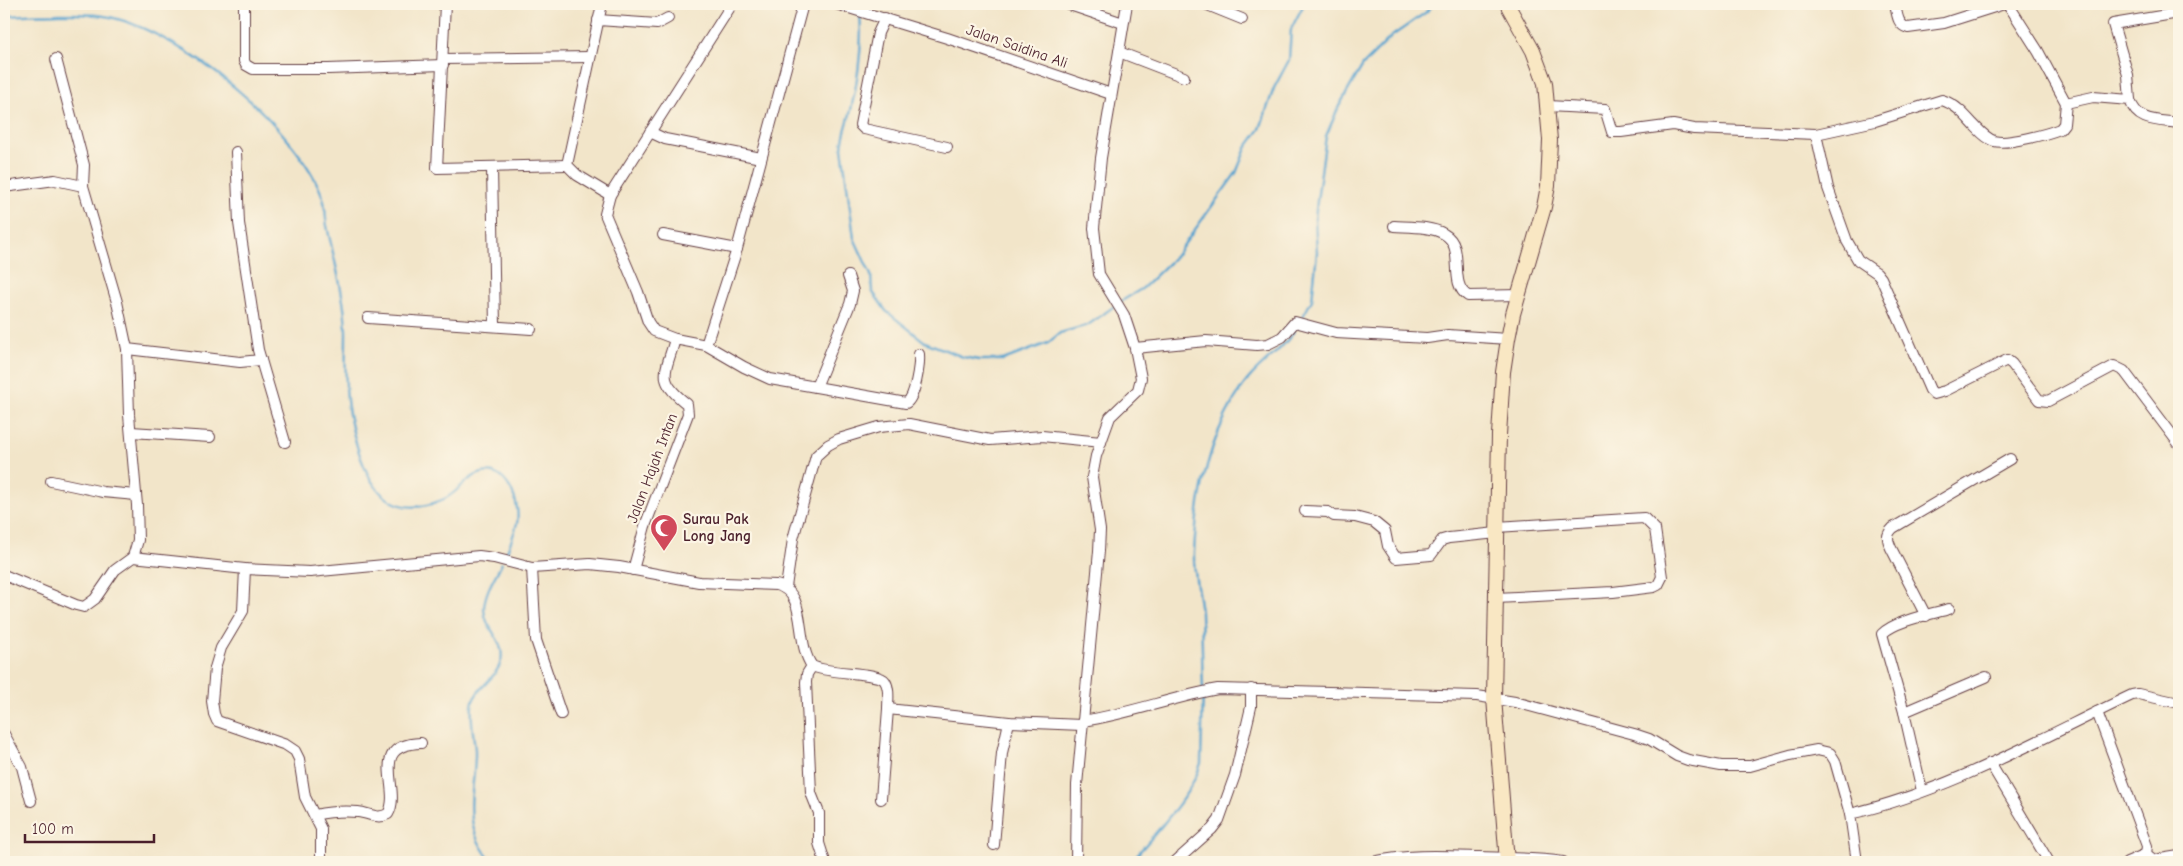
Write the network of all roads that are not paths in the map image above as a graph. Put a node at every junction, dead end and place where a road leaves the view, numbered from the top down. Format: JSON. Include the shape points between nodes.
{"nodes":[{"id":1,"x":244,"y":4,"type":"edge"},
{"id":2,"x":445,"y":4,"type":"edge"},
{"id":3,"x":602,"y":4,"type":"edge"},
{"id":4,"x":732,"y":4,"type":"edge"},
{"id":5,"x":803,"y":4,"type":"edge"},
{"id":6,"x":836,"y":4,"type":"edge"},
{"id":7,"x":1067,"y":4,"type":"edge"},
{"id":8,"x":1127,"y":4,"type":"edge"},
{"id":9,"x":1205,"y":4,"type":"edge"},
{"id":10,"x":1507,"y":4,"type":"edge"},
{"id":11,"x":1895,"y":4,"type":"edge"},
{"id":12,"x":2004,"y":4,"type":"edge"},
{"id":13,"x":2008,"y":4,"type":"edge"},
{"id":14,"x":2179,"y":13,"type":"edge"},
{"id":15,"x":668,"y":18,"type":"dead end"},
{"id":16,"x":885,"y":18,"type":"junction"},
{"id":17,"x":1242,"y":19,"type":"dead end"},
{"id":18,"x":598,"y":20,"type":"junction"},
{"id":19,"x":1122,"y":23,"type":"junction"},
{"id":20,"x":1119,"y":52,"type":"junction"},
{"id":21,"x":590,"y":57,"type":"junction"},
{"id":22,"x":56,"y":59,"type":"dead end"},
{"id":23,"x":443,"y":62,"type":"junction"},
{"id":24,"x":1184,"y":77,"type":"dead end"},
{"id":25,"x":1111,"y":94,"type":"junction"},
{"id":26,"x":2130,"y":100,"type":"junction"},
{"id":27,"x":2066,"y":103,"type":"junction"},
{"id":28,"x":1548,"y":106,"type":"junction"},
{"id":29,"x":2179,"y":122,"type":"edge"},
{"id":30,"x":650,"y":132,"type":"junction"},
{"id":31,"x":1816,"y":134,"type":"junction"},
{"id":32,"x":947,"y":147,"type":"dead end"},
{"id":33,"x":236,"y":152,"type":"dead end"},
{"id":34,"x":761,"y":158,"type":"junction"},
{"id":35,"x":567,"y":165,"type":"junction"},
{"id":36,"x":492,"y":168,"type":"junction"},
{"id":37,"x":83,"y":186,"type":"junction"},
{"id":38,"x":4,"y":187,"type":"edge"},
{"id":39,"x":610,"y":195,"type":"junction"},
{"id":40,"x":1394,"y":226,"type":"dead end"},
{"id":41,"x":663,"y":235,"type":"dead end"},
{"id":42,"x":737,"y":249,"type":"junction"},
{"id":43,"x":848,"y":276,"type":"dead end"},
{"id":44,"x":1519,"y":295,"type":"junction"},
{"id":45,"x":368,"y":318,"type":"dead end"},
{"id":46,"x":495,"y":326,"type":"junction"},
{"id":47,"x":531,"y":329,"type":"dead end"},
{"id":48,"x":676,"y":339,"type":"junction"},
{"id":49,"x":1508,"y":339,"type":"junction"},
{"id":50,"x":706,"y":346,"type":"junction"},
{"id":51,"x":1135,"y":348,"type":"junction"},
{"id":52,"x":128,"y":349,"type":"junction"},
{"id":53,"x":919,"y":354,"type":"dead end"},
{"id":54,"x":261,"y":360,"type":"junction"},
{"id":55,"x":816,"y":387,"type":"junction"},
{"id":56,"x":131,"y":432,"type":"junction"},
{"id":57,"x":210,"y":437,"type":"dead end"},
{"id":58,"x":285,"y":442,"type":"dead end"},
{"id":59,"x":1101,"y":442,"type":"junction"},
{"id":60,"x":2179,"y":444,"type":"edge"},
{"id":61,"x":2010,"y":459,"type":"dead end"},
{"id":62,"x":51,"y":481,"type":"dead end"},
{"id":63,"x":136,"y":495,"type":"junction"},
{"id":64,"x":1305,"y":511,"type":"dead end"},
{"id":65,"x":1497,"y":530,"type":"junction"},
{"id":66,"x":138,"y":540,"type":"junction"},
{"id":67,"x":133,"y":558,"type":"junction"},
{"id":68,"x":154,"y":561,"type":"junction"},
{"id":69,"x":532,"y":568,"type":"junction"},
{"id":70,"x":245,"y":569,"type":"junction"},
{"id":71,"x":633,"y":570,"type":"junction"},
{"id":72,"x":4,"y":575,"type":"edge"},
{"id":73,"x":786,"y":587,"type":"junction"},
{"id":74,"x":1496,"y":598,"type":"junction"},
{"id":75,"x":1949,"y":609,"type":"dead end"},
{"id":76,"x":1926,"y":616,"type":"junction"},
{"id":77,"x":812,"y":666,"type":"junction"},
{"id":78,"x":1986,"y":677,"type":"dead end"},
{"id":79,"x":1251,"y":689,"type":"junction"},
{"id":80,"x":1494,"y":698,"type":"junction"},
{"id":81,"x":2179,"y":703,"type":"edge"},
{"id":82,"x":888,"y":709,"type":"junction"},
{"id":83,"x":1904,"y":712,"type":"junction"},
{"id":84,"x":2097,"y":712,"type":"junction"},
{"id":85,"x":561,"y":714,"type":"dead end"},
{"id":86,"x":1009,"y":722,"type":"junction"},
{"id":87,"x":1082,"y":723,"type":"junction"},
{"id":88,"x":4,"y":734,"type":"edge"},
{"id":89,"x":421,"y":743,"type":"dead end"},
{"id":90,"x":1990,"y":763,"type":"junction"},
{"id":91,"x":1922,"y":791,"type":"junction"},
{"id":92,"x":881,"y":799,"type":"dead end"},
{"id":93,"x":31,"y":801,"type":"dead end"},
{"id":94,"x":1850,"y":814,"type":"junction"},
{"id":95,"x":314,"y":815,"type":"junction"},
{"id":96,"x":994,"y":845,"type":"dead end"},
{"id":97,"x":2146,"y":854,"type":"junction"},
{"id":98,"x":2179,"y":856,"type":"edge"},
{"id":99,"x":1507,"y":860,"type":"edge"},
{"id":100,"x":321,"y":862,"type":"edge"},
{"id":101,"x":825,"y":862,"type":"edge"},
{"id":102,"x":1076,"y":862,"type":"edge"},
{"id":103,"x":1175,"y":862,"type":"edge"},
{"id":104,"x":1372,"y":862,"type":"edge"},
{"id":105,"x":1563,"y":862,"type":"edge"},
{"id":106,"x":1857,"y":862,"type":"edge"},
{"id":107,"x":2049,"y":862,"type":"edge"},
{"id":108,"x":2127,"y":862,"type":"edge"}],
"edges":[{"from":1,"to":23,"type":"street","via":[[244,61],[253,69],[328,69]]},
{"from":2,"to":23,"type":"street"},
{"from":3,"to":18,"type":"street"},
{"from":4,"to":30,"type":"street"},
{"from":5,"to":34,"type":"street"},
{"from":6,"to":16,"type":"street","name":"Jalan Saidina Ali"},
{"from":7,"to":19,"type":"street"},
{"from":8,"to":19,"type":"street"},
{"from":9,"to":17,"type":"street"},
{"from":10,"to":28,"type":"street","via":[[1540,66]]},
{"from":11,"to":12,"type":"street","via":[[1899,22],[1908,28],[1944,23]]},
{"from":13,"to":27,"type":"street"},
{"from":14,"to":26,"type":"street","via":[[2113,24],[2128,75]]},
{"from":15,"to":18,"type":"street","via":[[662,23],[650,24]]},
{"from":16,"to":25,"type":"street","name":"Jalan Saidina Ali"},
{"from":16,"to":32,"type":"street","via":[[878,33],[860,125],[864,129]]},
{"from":18,"to":21,"type":"street"},
{"from":19,"to":20,"type":"street"},
{"from":20,"to":24,"type":"street"},
{"from":20,"to":25,"type":"street"},
{"from":21,"to":23,"type":"street"},
{"from":21,"to":35,"type":"street"},
{"from":22,"to":37,"type":"street","via":[[84,164]]},
{"from":23,"to":36,"type":"street","via":[[438,168]]},
{"from":25,"to":51,"type":"street","via":[[1096,191],[1094,228],[1100,274],[1117,302]]},
{"from":26,"to":27,"type":"street","via":[[2093,97]]},
{"from":26,"to":29,"type":"street","via":[[2133,110],[2144,118]]},
{"from":27,"to":31,"type":"street","via":[[2064,124],[2060,129],[1998,142],[1986,137],[1949,102],[1942,100],[1845,129]]},
{"from":28,"to":31,"type":"street","via":[[1605,109],[1612,132],[1673,125],[1694,129]]},
{"from":28,"to":44,"type":"street","via":[[1548,186]]},
{"from":30,"to":34,"type":"street","via":[[665,139]]},
{"from":30,"to":39,"type":"street"},
{"from":31,"to":60,"type":"street","via":[[1828,188],[1848,241],[1858,260],[1882,278],[1934,394],[2007,360],[2039,400],[2048,401],[2114,366],[2124,371]]},
{"from":33,"to":54,"type":"street","via":[[239,223]]},
{"from":34,"to":42,"type":"street"},
{"from":35,"to":36,"type":"street"},
{"from":35,"to":39,"type":"street"},
{"from":36,"to":46,"type":"street"},
{"from":37,"to":38,"type":"street","via":[[54,180]]},
{"from":37,"to":52,"type":"street"},
{"from":39,"to":48,"type":"street","via":[[605,214],[648,322],[654,331]]},
{"from":40,"to":44,"type":"street","via":[[1446,234],[1455,248],[1459,286],[1468,296]]},
{"from":41,"to":42,"type":"street"},
{"from":42,"to":50,"type":"street"},
{"from":43,"to":55,"type":"street","via":[[853,291],[850,304]]},
{"from":44,"to":49,"type":"street"},
{"from":45,"to":46,"type":"street"},
{"from":46,"to":47,"type":"street"},
{"from":48,"to":50,"type":"street"},
{"from":48,"to":71,"type":"street","name":"Jalan Hajah Intan","via":[[666,382],[669,390],[687,404],[688,414],[645,526]]},
{"from":49,"to":51,"type":"street","via":[[1336,333],[1295,322],[1282,337],[1268,344],[1206,341]]},
{"from":49,"to":65,"type":"street","via":[[1499,435]]},
{"from":50,"to":55,"type":"street","via":[[770,379]]},
{"from":51,"to":59,"type":"street","via":[[1141,373],[1138,390],[1110,417]]},
{"from":52,"to":54,"type":"street","via":[[240,362]]},
{"from":52,"to":56,"type":"street"},
{"from":53,"to":55,"type":"street","via":[[912,396],[906,403]]},
{"from":54,"to":58,"type":"street"},
{"from":56,"to":57,"type":"street"},
{"from":56,"to":63,"type":"street"},
{"from":59,"to":73,"type":"street","via":[[1042,436],[990,440],[909,424],[879,427],[839,439],[816,456],[793,539]]},
{"from":59,"to":87,"type":"street","via":[[1092,477],[1100,530]]},
{"from":61,"to":76,"type":"street","via":[[1889,532],[1890,548]]},
{"from":62,"to":63,"type":"street"},
{"from":63,"to":66,"type":"street"},
{"from":64,"to":65,"type":"street","via":[[1328,512],[1334,516],[1374,522],[1385,531],[1388,546],[1396,558],[1431,554],[1442,540]]},
{"from":65,"to":74,"type":"street"},
{"from":65,"to":74,"type":"street","via":[[1644,518],[1655,528],[1662,576],[1658,585],[1646,588]]},
{"from":66,"to":67,"type":"street"},
{"from":66,"to":68,"type":"street","via":[[146,555]]},
{"from":67,"to":68,"type":"street"},
{"from":67,"to":72,"type":"street","via":[[115,570],[96,599],[84,607]]},
{"from":68,"to":70,"type":"street"},
{"from":69,"to":70,"type":"street","via":[[494,558],[460,557],[325,572]]},
{"from":69,"to":71,"type":"street","via":[[590,564]]},
{"from":69,"to":85,"type":"street","via":[[536,640]]},
{"from":70,"to":95,"type":"street","via":[[243,611],[221,648],[215,668],[214,714],[217,721],[295,751],[305,797]]},
{"from":71,"to":73,"type":"street","via":[[699,582]]},
{"from":73,"to":77,"type":"street","via":[[798,606],[803,648]]},
{"from":74,"to":80,"type":"street"},
{"from":75,"to":76,"type":"street"},
{"from":76,"to":83,"type":"street","via":[[1882,634]]},
{"from":77,"to":82,"type":"street","via":[[826,672],[879,676],[888,689]]},
{"from":77,"to":101,"type":"street","via":[[806,682],[811,793],[818,813],[819,843]]},
{"from":78,"to":83,"type":"street"},
{"from":79,"to":80,"type":"street"},
{"from":79,"to":87,"type":"street","via":[[1218,688]]},
{"from":79,"to":103,"type":"street","via":[[1251,707],[1235,775],[1219,820]]},
{"from":80,"to":94,"type":"street","via":[[1634,734],[1688,760],[1740,767],[1817,750],[1830,753]]},
{"from":80,"to":99,"type":"street"},
{"from":81,"to":84,"type":"street","via":[[2138,694]]},
{"from":82,"to":86,"type":"street"},
{"from":82,"to":92,"type":"street"},
{"from":83,"to":91,"type":"street"},
{"from":84,"to":90,"type":"street"},
{"from":84,"to":97,"type":"street","via":[[2145,841]]},
{"from":86,"to":87,"type":"street"},
{"from":86,"to":96,"type":"street","via":[[1002,753]]},
{"from":87,"to":102,"type":"street"},
{"from":88,"to":93,"type":"street","via":[[22,768]]},
{"from":89,"to":95,"type":"street","via":[[409,743],[399,748],[389,762],[391,807],[388,814],[375,817],[359,812],[326,812]]},
{"from":90,"to":91,"type":"street"},
{"from":90,"to":107,"type":"street"},
{"from":91,"to":94,"type":"street","via":[[1889,805]]},
{"from":94,"to":106,"type":"street"},
{"from":95,"to":100,"type":"street","via":[[321,829]]},
{"from":97,"to":98,"type":"street","via":[[2154,860]]},
{"from":97,"to":108,"type":"street"},
{"from":99,"to":104,"type":"street","via":[[1420,856]]},
{"from":99,"to":105,"type":"street","via":[[1530,858]]}]}
